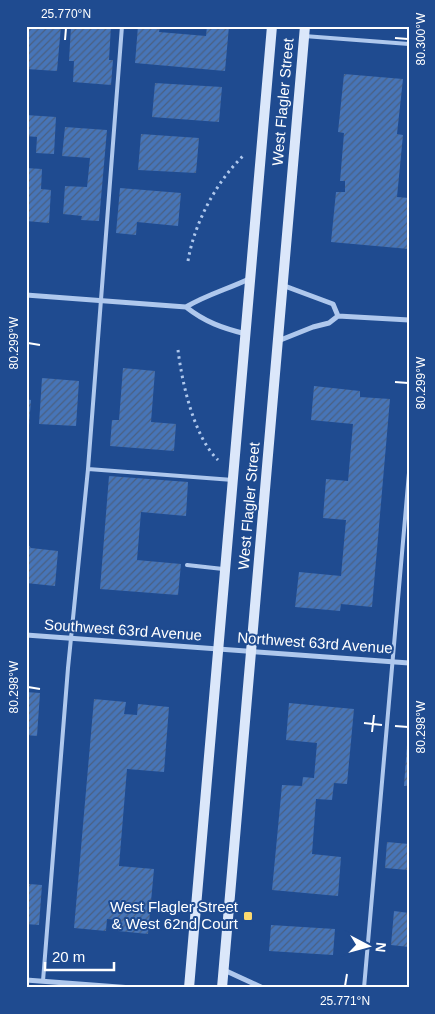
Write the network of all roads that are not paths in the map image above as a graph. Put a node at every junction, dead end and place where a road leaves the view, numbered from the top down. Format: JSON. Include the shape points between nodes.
{"nodes":[{"id":1,"x":122,"y":26,"type":"edge"},
{"id":2,"x":272,"y":26,"type":"edge"},
{"id":3,"x":305,"y":31,"type":"edge"},
{"id":4,"x":409,"y":44,"type":"edge"},
{"id":5,"x":250,"y":279,"type":"junction"},
{"id":6,"x":282,"y":285,"type":"junction"},
{"id":7,"x":26,"y":295,"type":"edge"},
{"id":8,"x":100,"y":301,"type":"junction"},
{"id":9,"x":186,"y":307,"type":"junction"},
{"id":10,"x":338,"y":316,"type":"junction"},
{"id":11,"x":409,"y":320,"type":"edge"},
{"id":12,"x":246,"y":334,"type":"junction"},
{"id":13,"x":278,"y":341,"type":"junction"},
{"id":14,"x":88,"y":469,"type":"junction"},
{"id":15,"x":409,"y":473,"type":"edge"},
{"id":16,"x":233,"y":480,"type":"junction"},
{"id":17,"x":187,"y":565,"type":"dead end"},
{"id":18,"x":225,"y":569,"type":"junction"},
{"id":19,"x":26,"y":635,"type":"edge"},
{"id":20,"x":71,"y":639,"type":"junction"},
{"id":21,"x":219,"y":649,"type":"junction"},
{"id":22,"x":252,"y":650,"type":"junction"},
{"id":23,"x":393,"y":661,"type":"junction"},
{"id":24,"x":409,"y":662,"type":"edge"},
{"id":25,"x":224,"y":970,"type":"junction"},
{"id":26,"x":26,"y":980,"type":"edge"},
{"id":27,"x":43,"y":981,"type":"junction"},
{"id":28,"x":79,"y":986,"type":"edge"},
{"id":29,"x":132,"y":988,"type":"edge"},
{"id":30,"x":190,"y":988,"type":"edge"},
{"id":31,"x":222,"y":988,"type":"edge"},
{"id":32,"x":263,"y":988,"type":"edge"},
{"id":33,"x":364,"y":988,"type":"edge"}],
"edges":[{"from":1,"to":8,"type":"lane"},
{"from":2,"to":5,"type":"main road","name":"West Flagler Street"},
{"from":3,"to":4,"type":"lane"},
{"from":3,"to":6,"type":"main road","name":"West Flagler Street"},
{"from":5,"to":9,"type":"street","via":[[204,296]]},
{"from":5,"to":12,"type":"main road","name":"West Flagler Street"},
{"from":6,"to":10,"type":"street","via":[[332,304]]},
{"from":6,"to":13,"type":"main road","name":"West Flagler Street"},
{"from":7,"to":8,"type":"street"},
{"from":8,"to":9,"type":"street"},
{"from":8,"to":14,"type":"lane"},
{"from":9,"to":12,"type":"street","via":[[200,318]]},
{"from":10,"to":11,"type":"street"},
{"from":10,"to":13,"type":"street","via":[[329,323]]},
{"from":12,"to":16,"type":"main road","name":"West Flagler Street"},
{"from":13,"to":22,"type":"main road","name":"West Flagler Street"},
{"from":14,"to":16,"type":"lane"},
{"from":14,"to":20,"type":"lane"},
{"from":15,"to":23,"type":"lane"},
{"from":16,"to":18,"type":"main road","name":"West Flagler Street"},
{"from":17,"to":18,"type":"lane"},
{"from":18,"to":21,"type":"main road","name":"West Flagler Street"},
{"from":19,"to":20,"type":"street","name":"Southwest 63rd Avenue"},
{"from":20,"to":21,"type":"street","name":"Southwest 63rd Avenue"},
{"from":20,"to":27,"type":"lane"},
{"from":21,"to":22,"type":"street","name":"Northwest 63rd Avenue"},
{"from":21,"to":30,"type":"main road","name":"West Flagler Street"},
{"from":22,"to":23,"type":"street","name":"Northwest 63rd Avenue"},
{"from":22,"to":25,"type":"main road","name":"West Flagler Street"},
{"from":23,"to":24,"type":"street","name":"Northwest 63rd Avenue"},
{"from":23,"to":33,"type":"lane"},
{"from":25,"to":31,"type":"main road","name":"West Flagler Street"},
{"from":25,"to":32,"type":"street"},
{"from":26,"to":27,"type":"street"},
{"from":27,"to":28,"type":"street"},
{"from":28,"to":29,"type":"street"}]}
